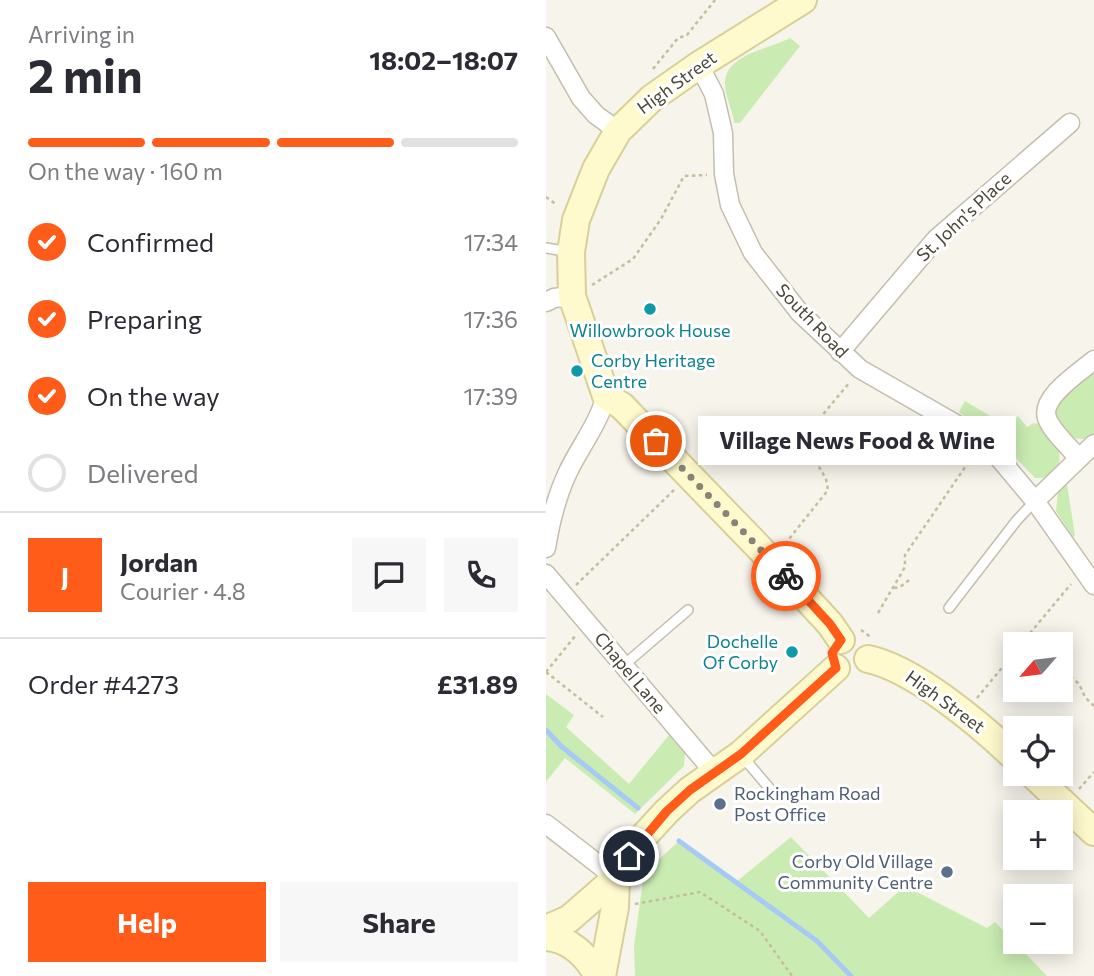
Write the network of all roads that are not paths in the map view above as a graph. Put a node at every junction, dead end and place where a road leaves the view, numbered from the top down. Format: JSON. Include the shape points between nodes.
{"nodes":[{"id":1,"x":803,"y":0,"type":"edge"},
{"id":2,"x":546,"y":37,"type":"edge"},
{"id":3,"x":699,"y":65,"type":"junction"},
{"id":4,"x":1070,"y":122,"type":"dead end"},
{"id":5,"x":618,"y":131,"type":"junction"},
{"id":6,"x":559,"y":250,"type":"edge"},
{"id":7,"x":572,"y":296,"type":"junction"},
{"id":8,"x":546,"y":302,"type":"edge"},
{"id":9,"x":840,"y":352,"type":"junction"},
{"id":10,"x":1094,"y":360,"type":"edge"},
{"id":11,"x":606,"y":396,"type":"junction"},
{"id":12,"x":1094,"y":444,"type":"edge"},
{"id":13,"x":1078,"y":458,"type":"junction"},
{"id":14,"x":1035,"y":500,"type":"junction"},
{"id":15,"x":546,"y":548,"type":"edge"},
{"id":16,"x":546,"y":574,"type":"edge"},
{"id":17,"x":1088,"y":578,"type":"edge"},
{"id":18,"x":949,"y":608,"type":"dead end"},
{"id":19,"x":688,"y":610,"type":"dead end"},
{"id":20,"x":852,"y":636,"type":"junction"},
{"id":21,"x":868,"y":659,"type":"junction"},
{"id":22,"x":624,"y":665,"type":"junction"},
{"id":23,"x":836,"y":668,"type":"junction"},
{"id":24,"x":1003,"y":747,"type":"edge"},
{"id":25,"x":741,"y":754,"type":"junction"},
{"id":26,"x":714,"y":772,"type":"junction"},
{"id":27,"x":1045,"y":786,"type":"edge"},
{"id":28,"x":777,"y":797,"type":"dead end"},
{"id":29,"x":546,"y":824,"type":"edge"},
{"id":30,"x":1094,"y":832,"type":"edge"},
{"id":31,"x":616,"y":878,"type":"junction"},
{"id":32,"x":546,"y":929,"type":"edge"},
{"id":33,"x":546,"y":937,"type":"edge"},
{"id":34,"x":600,"y":976,"type":"edge"}],
"edges":[{"from":1,"to":3,"type":"main road","name":"High Street"},
{"from":2,"to":5,"type":"street","via":[[582,98]]},
{"from":3,"to":5,"type":"main road","name":"High Street","via":[[652,98]]},
{"from":3,"to":9,"type":"street","name":"South Road","via":[[714,94],[723,133],[730,205],[753,253],[800,313]]},
{"from":4,"to":9,"type":"street","name":"St. John's Place","via":[[936,239]]},
{"from":5,"to":6,"type":"main road","name":"High Street"},
{"from":6,"to":7,"type":"main road","name":"High Street"},
{"from":7,"to":8,"type":"street"},
{"from":7,"to":11,"type":"main road","name":"High Street"},
{"from":9,"to":14,"type":"street","name":"South Road","via":[[860,369],[968,431]]},
{"from":10,"to":13,"type":"street","via":[[1057,391],[1046,410],[1052,426]]},
{"from":11,"to":15,"type":"street","via":[[559,493]]},
{"from":11,"to":20,"type":"main road","via":[[622,406],[830,624]]},
{"from":12,"to":13,"type":"street"},
{"from":13,"to":14,"type":"street"},
{"from":14,"to":17,"type":"street","name":"South Road"},
{"from":14,"to":18,"type":"lane"},
{"from":16,"to":22,"type":"street","name":"Chapel Lane"},
{"from":19,"to":22,"type":"lane"},
{"from":20,"to":21,"type":"main road","via":[[866,647]]},
{"from":20,"to":23,"type":"main road","via":[[832,653]]},
{"from":21,"to":23,"type":"main road","via":[[858,672],[846,674]]},
{"from":21,"to":24,"type":"main road","name":"High Street","via":[[898,668]]},
{"from":22,"to":26,"type":"street","name":"Chapel Lane"},
{"from":23,"to":25,"type":"main road"},
{"from":25,"to":26,"type":"main road"},
{"from":25,"to":28,"type":"lane"},
{"from":26,"to":31,"type":"main road","via":[[667,811]]},
{"from":27,"to":30,"type":"main road"},
{"from":29,"to":31,"type":"street"},
{"from":31,"to":32,"type":"main road","via":[[569,919]]},
{"from":31,"to":34,"type":"main road","via":[[615,907]]},
{"from":33,"to":34,"type":"main road","via":[[574,947]]}]}
